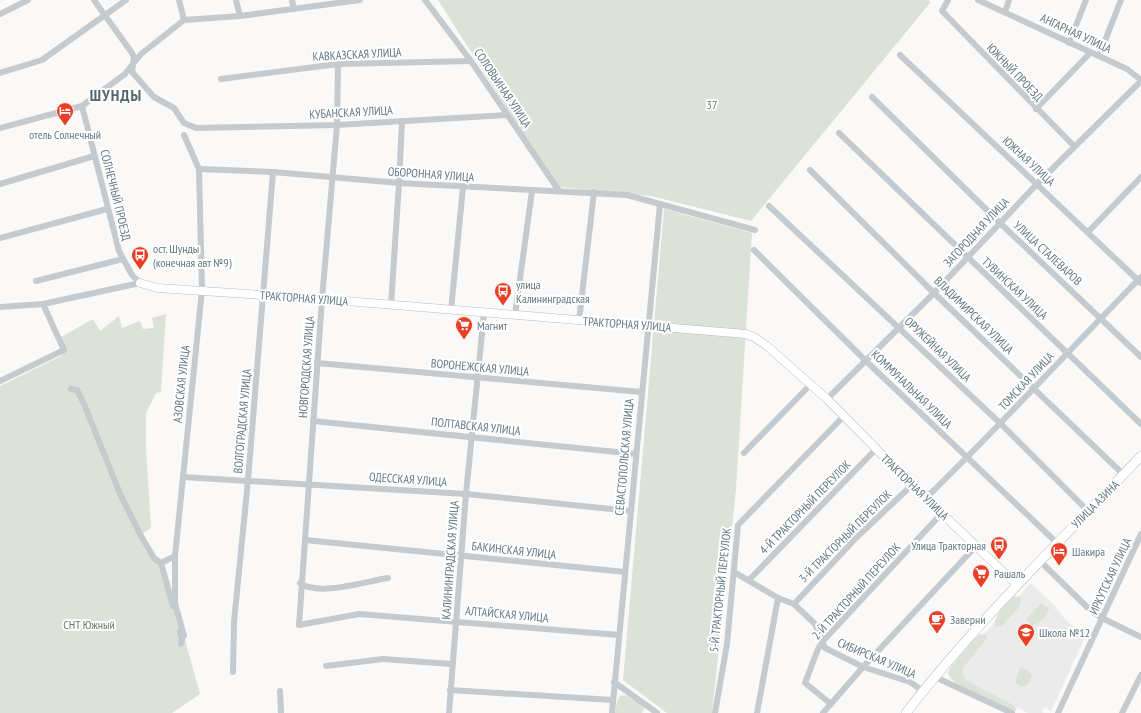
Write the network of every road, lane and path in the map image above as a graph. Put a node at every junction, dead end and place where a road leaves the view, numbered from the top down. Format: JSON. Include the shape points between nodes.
{"nodes":[{"id":1,"x":28,"y":0,"type":"edge"},
{"id":2,"x":94,"y":0,"type":"edge"},
{"id":3,"x":126,"y":0,"type":"edge"},
{"id":4,"x":180,"y":0,"type":"edge"},
{"id":5,"x":236,"y":0,"type":"edge"},
{"id":6,"x":292,"y":0,"type":"edge"},
{"id":7,"x":360,"y":0,"type":"edge"},
{"id":8,"x":425,"y":0,"type":"edge"},
{"id":9,"x":948,"y":0,"type":"edge"},
{"id":10,"x":978,"y":0,"type":"edge"},
{"id":11,"x":1009,"y":0,"type":"edge"},
{"id":12,"x":1086,"y":0,"type":"edge"},
{"id":13,"x":1121,"y":0,"type":"edge"},
{"id":14,"x":348,"y":1,"type":"edge"},
{"id":15,"x":294,"y":9,"type":"junction"},
{"id":16,"x":1005,"y":12,"type":"junction"},
{"id":17,"x":0,"y":14,"type":"edge"},
{"id":18,"x":104,"y":15,"type":"junction"},
{"id":19,"x":240,"y":16,"type":"junction"},
{"id":20,"x":184,"y":20,"type":"junction"},
{"id":21,"x":1069,"y":43,"type":"junction"},
{"id":22,"x":1090,"y":53,"type":"junction"},
{"id":23,"x":900,"y":55,"type":"dead end"},
{"id":24,"x":1099,"y":56,"type":"junction"},
{"id":25,"x":471,"y":61,"type":"junction"},
{"id":26,"x":134,"y":64,"type":"junction"},
{"id":27,"x":338,"y":64,"type":"junction"},
{"id":28,"x":0,"y":73,"type":"edge"},
{"id":29,"x":221,"y":79,"type":"dead end"},
{"id":30,"x":1141,"y":81,"type":"edge"},
{"id":31,"x":872,"y":97,"type":"dead end"},
{"id":32,"x":82,"y":106,"type":"junction"},
{"id":33,"x":1036,"y":109,"type":"junction"},
{"id":34,"x":508,"y":115,"type":"junction"},
{"id":35,"x":402,"y":121,"type":"junction"},
{"id":36,"x":337,"y":125,"type":"junction"},
{"id":37,"x":0,"y":128,"type":"edge"},
{"id":38,"x":839,"y":133,"type":"dead end"},
{"id":39,"x":184,"y":135,"type":"dead end"},
{"id":40,"x":1074,"y":146,"type":"junction"},
{"id":41,"x":94,"y":156,"type":"junction"},
{"id":42,"x":199,"y":169,"type":"junction"},
{"id":43,"x":810,"y":170,"type":"dead end"},
{"id":44,"x":273,"y":172,"type":"junction"},
{"id":45,"x":334,"y":177,"type":"junction"},
{"id":46,"x":1141,"y":178,"type":"edge"},
{"id":47,"x":400,"y":183,"type":"junction"},
{"id":48,"x":0,"y":184,"type":"edge"},
{"id":49,"x":1037,"y":184,"type":"junction"},
{"id":50,"x":463,"y":186,"type":"junction"},
{"id":51,"x":532,"y":191,"type":"junction"},
{"id":52,"x":559,"y":191,"type":"junction"},
{"id":53,"x":594,"y":192,"type":"junction"},
{"id":54,"x":660,"y":204,"type":"junction"},
{"id":55,"x":769,"y":206,"type":"dead end"},
{"id":56,"x":107,"y":209,"type":"junction"},
{"id":57,"x":1000,"y":223,"type":"junction"},
{"id":58,"x":755,"y":230,"type":"dead end"},
{"id":59,"x":1088,"y":232,"type":"junction"},
{"id":60,"x":0,"y":238,"type":"edge"},
{"id":61,"x":754,"y":250,"type":"dead end"},
{"id":62,"x":967,"y":258,"type":"junction"},
{"id":63,"x":122,"y":259,"type":"junction"},
{"id":64,"x":1140,"y":280,"type":"edge"},
{"id":65,"x":36,"y":281,"type":"dead end"},
{"id":66,"x":140,"y":283,"type":"junction"},
{"id":67,"x":202,"y":290,"type":"junction"},
{"id":68,"x":934,"y":293,"type":"junction"},
{"id":69,"x":263,"y":295,"type":"junction"},
{"id":70,"x":322,"y":299,"type":"junction"},
{"id":71,"x":43,"y":304,"type":"junction"},
{"id":72,"x":390,"y":305,"type":"junction"},
{"id":73,"x":0,"y":307,"type":"edge"},
{"id":74,"x":451,"y":310,"type":"junction"},
{"id":75,"x":484,"y":313,"type":"junction"},
{"id":76,"x":515,"y":316,"type":"junction"},
{"id":77,"x":1102,"y":319,"type":"junction"},
{"id":78,"x":579,"y":321,"type":"junction"},
{"id":79,"x":648,"y":326,"type":"junction"},
{"id":80,"x":899,"y":327,"type":"junction"},
{"id":81,"x":1067,"y":353,"type":"junction"},
{"id":82,"x":1141,"y":357,"type":"edge"},
{"id":83,"x":866,"y":360,"type":"junction"},
{"id":84,"x":317,"y":363,"type":"junction"},
{"id":85,"x":477,"y":378,"type":"junction"},
{"id":86,"x":0,"y":381,"type":"edge"},
{"id":87,"x":811,"y":384,"type":"junction"},
{"id":88,"x":1033,"y":388,"type":"junction"},
{"id":89,"x":72,"y":389,"type":"dead end"},
{"id":90,"x":641,"y":392,"type":"junction"},
{"id":91,"x":827,"y":399,"type":"junction"},
{"id":92,"x":844,"y":416,"type":"junction"},
{"id":93,"x":313,"y":421,"type":"junction"},
{"id":94,"x":1001,"y":424,"type":"junction"},
{"id":95,"x":1141,"y":424,"type":"edge"},
{"id":96,"x":472,"y":437,"type":"junction"},
{"id":97,"x":876,"y":449,"type":"junction"},
{"id":98,"x":636,"y":454,"type":"junction"},
{"id":99,"x":744,"y":454,"type":"dead end"},
{"id":100,"x":1141,"y":456,"type":"edge"},
{"id":101,"x":967,"y":458,"type":"junction"},
{"id":102,"x":1124,"y":475,"type":"junction"},
{"id":103,"x":183,"y":477,"type":"junction"},
{"id":104,"x":248,"y":480,"type":"junction"},
{"id":105,"x":309,"y":484,"type":"junction"},
{"id":106,"x":912,"y":484,"type":"junction"},
{"id":107,"x":466,"y":494,"type":"junction"},
{"id":108,"x":926,"y":498,"type":"junction"},
{"id":109,"x":630,"y":511,"type":"junction"},
{"id":110,"x":1088,"y":511,"type":"junction"},
{"id":111,"x":942,"y":514,"type":"junction"},
{"id":112,"x":1141,"y":534,"type":"edge"},
{"id":113,"x":305,"y":540,"type":"junction"},
{"id":114,"x":1056,"y":542,"type":"junction"},
{"id":115,"x":976,"y":546,"type":"junction"},
{"id":116,"x":175,"y":556,"type":"junction"},
{"id":117,"x":461,"y":556,"type":"junction"},
{"id":118,"x":1040,"y":561,"type":"junction"},
{"id":119,"x":161,"y":563,"type":"junction"},
{"id":120,"x":625,"y":572,"type":"junction"},
{"id":121,"x":734,"y":572,"type":"junction"},
{"id":122,"x":388,"y":578,"type":"dead end"},
{"id":123,"x":749,"y":580,"type":"junction"},
{"id":124,"x":300,"y":583,"type":"junction"},
{"id":125,"x":1017,"y":585,"type":"junction"},
{"id":126,"x":778,"y":598,"type":"junction"},
{"id":127,"x":794,"y":604,"type":"junction"},
{"id":128,"x":1102,"y":618,"type":"junction"},
{"id":129,"x":456,"y":621,"type":"junction"},
{"id":130,"x":298,"y":625,"type":"joint"},
{"id":131,"x":619,"y":635,"type":"junction"},
{"id":132,"x":184,"y":636,"type":"dead end"},
{"id":133,"x":1141,"y":637,"type":"edge"},
{"id":134,"x":823,"y":641,"type":"junction"},
{"id":135,"x":182,"y":644,"type":"dead end"},
{"id":136,"x":451,"y":664,"type":"junction"},
{"id":137,"x":326,"y":666,"type":"dead end"},
{"id":138,"x":863,"y":667,"type":"junction"},
{"id":139,"x":232,"y":672,"type":"dead end"},
{"id":140,"x":1141,"y":675,"type":"edge"},
{"id":141,"x":935,"y":677,"type":"junction"},
{"id":142,"x":614,"y":682,"type":"junction"},
{"id":143,"x":450,"y":690,"type":"junction"},
{"id":144,"x":280,"y":691,"type":"dead end"},
{"id":145,"x":923,"y":691,"type":"junction"},
{"id":146,"x":613,"y":700,"type":"junction"},
{"id":147,"x":831,"y":704,"type":"junction"},
{"id":148,"x":1001,"y":711,"type":"edge"},
{"id":149,"x":281,"y":713,"type":"edge"},
{"id":150,"x":449,"y":713,"type":"edge"},
{"id":151,"x":612,"y":713,"type":"edge"},
{"id":152,"x":657,"y":713,"type":"edge"},
{"id":153,"x":715,"y":713,"type":"edge"},
{"id":154,"x":757,"y":713,"type":"edge"},
{"id":155,"x":823,"y":713,"type":"edge"},
{"id":156,"x":906,"y":713,"type":"edge"},
{"id":157,"x":1012,"y":713,"type":"edge"},
{"id":158,"x":1058,"y":713,"type":"edge"},
{"id":159,"x":1122,"y":713,"type":"edge"}],
"edges":[{"from":1,"to":17,"type":"street"},
{"from":2,"to":18,"type":"street"},
{"from":3,"to":18,"type":"street"},
{"from":4,"to":20,"type":"street"},
{"from":5,"to":19,"type":"street"},
{"from":6,"to":15,"type":"street"},
{"from":7,"to":14,"type":"street"},
{"from":8,"to":25,"type":"street","name":"СОЛОВЬИНАЯ УЛИЦА"},
{"from":9,"to":33,"type":"street","name":"ЮЖНЫЙ ПРОЕЗД","via":[[942,11]]},
{"from":10,"to":16,"type":"street","name":"АНГАРНАЯ УЛИЦА"},
{"from":11,"to":16,"type":"street"},
{"from":12,"to":21,"type":"street"},
{"from":13,"to":24,"type":"street"},
{"from":14,"to":15,"type":"street"},
{"from":15,"to":19,"type":"street"},
{"from":16,"to":21,"type":"street","name":"АНГАРНАЯ УЛИЦА"},
{"from":18,"to":26,"type":"street","via":[[132,52]]},
{"from":18,"to":28,"type":"street","via":[[42,60]]},
{"from":19,"to":20,"type":"street"},
{"from":20,"to":26,"type":"street","via":[[141,54]]},
{"from":21,"to":22,"type":"street","name":"АНГАРНАЯ УЛИЦА"},
{"from":22,"to":24,"type":"street","name":"АНГАРНАЯ УЛИЦА"},
{"from":22,"to":33,"type":"street"},
{"from":23,"to":49,"type":"street","name":"ЮЖНАЯ УЛИЦА"},
{"from":24,"to":30,"type":"street","name":"АНГАРНАЯ УЛИЦА","via":[[1127,69]]},
{"from":25,"to":27,"type":"street","name":"КАВКАЗСКАЯ УЛИЦА"},
{"from":25,"to":34,"type":"street","name":"СОЛОВЬИНАЯ УЛИЦА"},
{"from":26,"to":32,"type":"street","via":[[125,74]]},
{"from":26,"to":36,"type":"street","name":"КУБАНСКАЯ УЛИЦА","via":[[132,72],[154,96],[174,108],[184,124],[196,128]]},
{"from":27,"to":29,"type":"street","name":"КАВКАЗСКАЯ УЛИЦА"},
{"from":27,"to":36,"type":"street","name":"НОВГОРОДСКАЯ УЛИЦА"},
{"from":30,"to":40,"type":"street","name":"ЗАГОРОДНАЯ УЛИЦА"},
{"from":31,"to":57,"type":"street","name":"УЛИЦА СТАЛЕВАРОВ"},
{"from":32,"to":37,"type":"street"},
{"from":32,"to":41,"type":"street","name":"СОЛНЕЧНЫЙ ПРОЕЗД"},
{"from":33,"to":40,"type":"street","name":"ЮЖНЫЙ ПРОЕЗД"},
{"from":34,"to":35,"type":"street","name":"КУБАНСКАЯ УЛИЦА"},
{"from":34,"to":52,"type":"street","name":"СОЛОВЬИНАЯ УЛИЦА"},
{"from":35,"to":36,"type":"street","name":"КУБАНСКАЯ УЛИЦА"},
{"from":35,"to":47,"type":"street"},
{"from":36,"to":45,"type":"street","name":"НОВГОРОДСКАЯ УЛИЦА"},
{"from":38,"to":62,"type":"street","name":"ТУВИНСКАЯ УЛИЦА"},
{"from":39,"to":42,"type":"street","name":"АЗОВСКАЯ УЛИЦА"},
{"from":40,"to":49,"type":"street","name":"ЗАГОРОДНАЯ УЛИЦА"},
{"from":41,"to":48,"type":"street"},
{"from":41,"to":56,"type":"street","name":"СОЛНЕЧНЫЙ ПРОЕЗД"},
{"from":42,"to":44,"type":"street","name":"ОБОРОННАЯ УЛИЦА"},
{"from":42,"to":67,"type":"street","name":"АЗОВСКАЯ УЛИЦА"},
{"from":43,"to":68,"type":"street","name":"ВЛАДИМИРСКАЯ УЛИЦА"},
{"from":44,"to":45,"type":"street","name":"ОБОРОННАЯ УЛИЦА"},
{"from":44,"to":69,"type":"street","name":"ВОЛГОГРАДСКАЯ УЛИЦА"},
{"from":45,"to":47,"type":"street","name":"ОБОРОННАЯ УЛИЦА"},
{"from":45,"to":70,"type":"street","name":"НОВГОРОДСКАЯ УЛИЦА"},
{"from":46,"to":59,"type":"street"},
{"from":47,"to":50,"type":"street","name":"ОБОРОННАЯ УЛИЦА"},
{"from":47,"to":72,"type":"street"},
{"from":49,"to":57,"type":"street","name":"ЗАГОРОДНАЯ УЛИЦА"},
{"from":49,"to":59,"type":"street","name":"ЮЖНАЯ УЛИЦА"},
{"from":50,"to":51,"type":"street","name":"ОБОРОННАЯ УЛИЦА"},
{"from":50,"to":74,"type":"street"},
{"from":51,"to":52,"type":"street","name":"ОБОРОННАЯ УЛИЦА"},
{"from":51,"to":76,"type":"street"},
{"from":52,"to":53,"type":"street","name":"ОБОРОННАЯ УЛИЦА"},
{"from":53,"to":54,"type":"street","name":"ОБОРОННАЯ УЛИЦА","via":[[627,195]]},
{"from":53,"to":78,"type":"street"},
{"from":54,"to":58,"type":"street","name":"ОБОРОННАЯ УЛИЦА"},
{"from":54,"to":79,"type":"street","name":"СЕВАСТОПОЛЬСКАЯ УЛИЦА"},
{"from":55,"to":80,"type":"street","name":"ОРУЖЕЙНАЯ УЛИЦА"},
{"from":56,"to":60,"type":"street"},
{"from":56,"to":63,"type":"street","name":"СОЛНЕЧНЫЙ ПРОЕЗД"},
{"from":57,"to":62,"type":"street","name":"ЗАГОРОДНАЯ УЛИЦА"},
{"from":57,"to":77,"type":"street","name":"УЛИЦА СТАЛЕВАРОВ"},
{"from":59,"to":64,"type":"street","name":"ЮЖНАЯ УЛИЦА"},
{"from":61,"to":83,"type":"street","name":"КОММУНАЛЬНАЯ УЛИЦА"},
{"from":62,"to":68,"type":"street","name":"ЗАГОРОДНАЯ УЛИЦА"},
{"from":62,"to":81,"type":"street","name":"ТУВИНСКАЯ УЛИЦА"},
{"from":63,"to":65,"type":"street"},
{"from":63,"to":66,"type":"street","name":"СОЛНЕЧНЫЙ ПРОЕЗД"},
{"from":64,"to":77,"type":"street","name":"ТОМСКАЯ УЛИЦА"},
{"from":66,"to":67,"type":"street","name":"ТРАКТОРНАЯ УЛИЦА","via":[[157,288]]},
{"from":66,"to":71,"type":"street"},
{"from":67,"to":69,"type":"street","name":"ТРАКТОРНАЯ УЛИЦА"},
{"from":67,"to":103,"type":"street","name":"АЗОВСКАЯ УЛИЦА"},
{"from":68,"to":80,"type":"street","name":"ЗАГОРОДНАЯ УЛИЦА"},
{"from":68,"to":88,"type":"street","name":"ВЛАДИМИРСКАЯ УЛИЦА"},
{"from":69,"to":70,"type":"street","name":"ТРАКТОРНАЯ УЛИЦА"},
{"from":69,"to":104,"type":"street","name":"ВОЛГОГРАДСКАЯ УЛИЦА"},
{"from":70,"to":72,"type":"street","name":"ТРАКТОРНАЯ УЛИЦА"},
{"from":70,"to":84,"type":"street","name":"НОВГОРОДСКАЯ УЛИЦА"},
{"from":71,"to":73,"type":"street"},
{"from":71,"to":86,"type":"street","via":[[64,350]]},
{"from":72,"to":74,"type":"street","name":"ТРАКТОРНАЯ УЛИЦА"},
{"from":74,"to":75,"type":"street","name":"ТРАКТОРНАЯ УЛИЦА"},
{"from":75,"to":76,"type":"street","name":"ТРАКТОРНАЯ УЛИЦА"},
{"from":75,"to":85,"type":"street","name":"КАЛИНИНГРАДСКАЯ УЛИЦА"},
{"from":76,"to":78,"type":"street","name":"ТРАКТОРНАЯ УЛИЦА"},
{"from":77,"to":81,"type":"street","name":"ТОМСКАЯ УЛИЦА"},
{"from":77,"to":82,"type":"street","name":"УЛИЦА СТАЛЕВАРОВ"},
{"from":78,"to":79,"type":"street","name":"ТРАКТОРНАЯ УЛИЦА"},
{"from":79,"to":87,"type":"street","name":"ТРАКТОРНАЯ УЛИЦА","via":[[746,334],[767,346]]},
{"from":79,"to":90,"type":"street","name":"СЕВАСТОПОЛЬСКАЯ УЛИЦА"},
{"from":80,"to":83,"type":"street","name":"ЗАГОРОДНАЯ УЛИЦА"},
{"from":80,"to":94,"type":"street","name":"ОРУЖЕЙНАЯ УЛИЦА"},
{"from":81,"to":88,"type":"street","name":"ТОМСКАЯ УЛИЦА"},
{"from":81,"to":95,"type":"street","name":"ТУВИНСКАЯ УЛИЦА"},
{"from":83,"to":91,"type":"street","name":"ЗАГОРОДНАЯ УЛИЦА"},
{"from":83,"to":101,"type":"street","name":"КОММУНАЛЬНАЯ УЛИЦА"},
{"from":84,"to":85,"type":"street","name":"ВОРОНЕЖСКАЯ УЛИЦА"},
{"from":84,"to":93,"type":"street","name":"НОВГОРОДСКАЯ УЛИЦА"},
{"from":85,"to":90,"type":"street","name":"ВОРОНЕЖСКАЯ УЛИЦА"},
{"from":85,"to":96,"type":"street","name":"КАЛИНИНГРАДСКАЯ УЛИЦА"},
{"from":87,"to":91,"type":"street","name":"ТРАКТОРНАЯ УЛИЦА"},
{"from":87,"to":99,"type":"street"},
{"from":88,"to":94,"type":"street","name":"ТОМСКАЯ УЛИЦА"},
{"from":88,"to":102,"type":"street","name":"ВЛАДИМИРСКАЯ УЛИЦА"},
{"from":89,"to":119,"type":"street","via":[[77,390],[84,404],[120,496],[154,558]]},
{"from":90,"to":98,"type":"street","name":"СЕВАСТОПОЛЬСКАЯ УЛИЦА"},
{"from":91,"to":92,"type":"street","name":"ТРАКТОРНАЯ УЛИЦА"},
{"from":92,"to":97,"type":"street","name":"ТРАКТОРНАЯ УЛИЦА"},
{"from":92,"to":121,"type":"street","name":"5-Й ТРАКТОРНЫЙ ПЕРЕУЛОК","via":[[738,525]]},
{"from":93,"to":96,"type":"street","name":"ПОЛТАВСКАЯ УЛИЦА"},
{"from":93,"to":105,"type":"street","name":"НОВГОРОДСКАЯ УЛИЦА"},
{"from":94,"to":101,"type":"street","name":"ТОМСКАЯ УЛИЦА"},
{"from":94,"to":110,"type":"street","name":"ОРУЖЕЙНАЯ УЛИЦА"},
{"from":96,"to":98,"type":"street","name":"ПОЛТАВСКАЯ УЛИЦА"},
{"from":96,"to":107,"type":"street","name":"КАЛИНИНГРАДСКАЯ УЛИЦА"},
{"from":97,"to":106,"type":"street","name":"ТРАКТОРНАЯ УЛИЦА"},
{"from":97,"to":123,"type":"street","name":"4-Й ТРАКТОРНЫЙ ПЕРЕУЛОК"},
{"from":98,"to":109,"type":"street","name":"СЕВАСТОПОЛЬСКАЯ УЛИЦА"},
{"from":100,"to":102,"type":"main road","name":"УЛИЦА АЗИНА"},
{"from":101,"to":108,"type":"street","name":"ТОМСКАЯ УЛИЦА"},
{"from":101,"to":114,"type":"street","name":"КОММУНАЛЬНАЯ УЛИЦА"},
{"from":102,"to":110,"type":"main road","name":"УЛИЦА АЗИНА"},
{"from":103,"to":104,"type":"street","name":"ОДЕССКАЯ УЛИЦА"},
{"from":103,"to":116,"type":"street","name":"АЗОВСКАЯ УЛИЦА"},
{"from":104,"to":105,"type":"street","name":"ОДЕССКАЯ УЛИЦА"},
{"from":104,"to":139,"type":"street","name":"ВОЛГОГРАДСКАЯ УЛИЦА","via":[[234,622]]},
{"from":105,"to":107,"type":"street","name":"ОДЕССКАЯ УЛИЦА"},
{"from":105,"to":113,"type":"street","name":"НОВГОРОДСКАЯ УЛИЦА"},
{"from":106,"to":108,"type":"street","name":"ТРАКТОРНАЯ УЛИЦА"},
{"from":106,"to":127,"type":"street","name":"3-Й ТРАКТОРНЫЙ ПЕРЕУЛОК","via":[[857,537]]},
{"from":107,"to":109,"type":"street","name":"ОДЕССКАЯ УЛИЦА"},
{"from":107,"to":117,"type":"street","name":"КАЛИНИНГРАДСКАЯ УЛИЦА"},
{"from":108,"to":111,"type":"street","name":"ТРАКТОРНАЯ УЛИЦА"},
{"from":109,"to":120,"type":"street","name":"СЕВАСТОПОЛЬСКАЯ УЛИЦА"},
{"from":110,"to":114,"type":"main road","name":"УЛИЦА АЗИНА"},
{"from":111,"to":115,"type":"street","name":"ТРАКТОРНАЯ УЛИЦА"},
{"from":111,"to":134,"type":"street","name":"2-Й ТРАКТОРНЫЙ ПЕРЕУЛОК"},
{"from":112,"to":128,"type":"street","name":"ИРКУТСКАЯ УЛИЦА"},
{"from":113,"to":117,"type":"street","name":"БАКИНСКАЯ УЛИЦА"},
{"from":113,"to":124,"type":"street","name":"НОВГОРОДСКАЯ УЛИЦА"},
{"from":114,"to":118,"type":"main road","name":"УЛИЦА АЗИНА"},
{"from":115,"to":125,"type":"street","name":"ТРАКТОРНАЯ УЛИЦА"},
{"from":115,"to":138,"type":"street"},
{"from":116,"to":119,"type":"street"},
{"from":116,"to":132,"type":"street","name":"АЗОВСКАЯ УЛИЦА","via":[[175,603]]},
{"from":117,"to":120,"type":"street","name":"БАКИНСКАЯ УЛИЦА"},
{"from":117,"to":129,"type":"street","name":"КАЛИНИНГРАДСКАЯ УЛИЦА"},
{"from":118,"to":125,"type":"main road","name":"УЛИЦА АЗИНА"},
{"from":118,"to":128,"type":"street","via":[[1090,610]]},
{"from":119,"to":135,"type":"street"},
{"from":120,"to":131,"type":"street","name":"СЕВАСТОПОЛЬСКАЯ УЛИЦА"},
{"from":121,"to":123,"type":"street","name":"СИБИРСКАЯ УЛИЦА"},
{"from":121,"to":153,"type":"street","name":"5-Й ТРАКТОРНЫЙ ПЕРЕУЛОК","via":[[727,644]]},
{"from":122,"to":124,"type":"street","via":[[326,589],[311,588]]},
{"from":123,"to":126,"type":"street","name":"СИБИРСКАЯ УЛИЦА"},
{"from":124,"to":130,"type":"street","name":"НОВГОРОДСКАЯ УЛИЦА"},
{"from":125,"to":141,"type":"main road","name":"УЛИЦА АЗИНА"},
{"from":126,"to":127,"type":"street","name":"СИБИРСКАЯ УЛИЦА"},
{"from":126,"to":154,"type":"street"},
{"from":127,"to":134,"type":"street","name":"СИБИРСКАЯ УЛИЦА","via":[[815,624]]},
{"from":128,"to":133,"type":"street"},
{"from":128,"to":158,"type":"street","name":"ИРКУТСКАЯ УЛИЦА"},
{"from":129,"to":130,"type":"street","name":"АЛТАЙСКАЯ УЛИЦА","via":[[359,614]]},
{"from":129,"to":131,"type":"street","name":"АЛТАЙСКАЯ УЛИЦА"},
{"from":129,"to":136,"type":"street","name":"КАЛИНИНГРАДСКАЯ УЛИЦА"},
{"from":131,"to":142,"type":"street","name":"СЕВАСТОПОЛЬСКАЯ УЛИЦА"},
{"from":134,"to":138,"type":"street","name":"СИБИРСКАЯ УЛИЦА","via":[[825,648]]},
{"from":134,"to":147,"type":"street","name":"2-Й ТРАКТОРНЫЙ ПЕРЕУЛОК","via":[[805,683]]},
{"from":136,"to":137,"type":"street","via":[[384,660]]},
{"from":136,"to":143,"type":"street","name":"КАЛИНИНГРАДСКАЯ УЛИЦА"},
{"from":138,"to":145,"type":"street","name":"СИБИРСКАЯ УЛИЦА","via":[[910,682]]},
{"from":138,"to":147,"type":"street"},
{"from":140,"to":159,"type":"street"},
{"from":141,"to":145,"type":"main road","name":"УЛИЦА АЗИНА"},
{"from":141,"to":148,"type":"street"},
{"from":142,"to":146,"type":"street","name":"СЕВАСТОПОЛЬСКАЯ УЛИЦА"},
{"from":142,"to":152,"type":"street"},
{"from":143,"to":146,"type":"street"},
{"from":143,"to":150,"type":"street","name":"КАЛИНИНГРАДСКАЯ УЛИЦА"},
{"from":144,"to":149,"type":"street"},
{"from":145,"to":156,"type":"main road","name":"УЛИЦА АЗИНА"},
{"from":146,"to":151,"type":"street","name":"СЕВАСТОПОЛЬСКАЯ УЛИЦА"},
{"from":147,"to":155,"type":"street"},
{"from":148,"to":157,"type":"street"}]}
